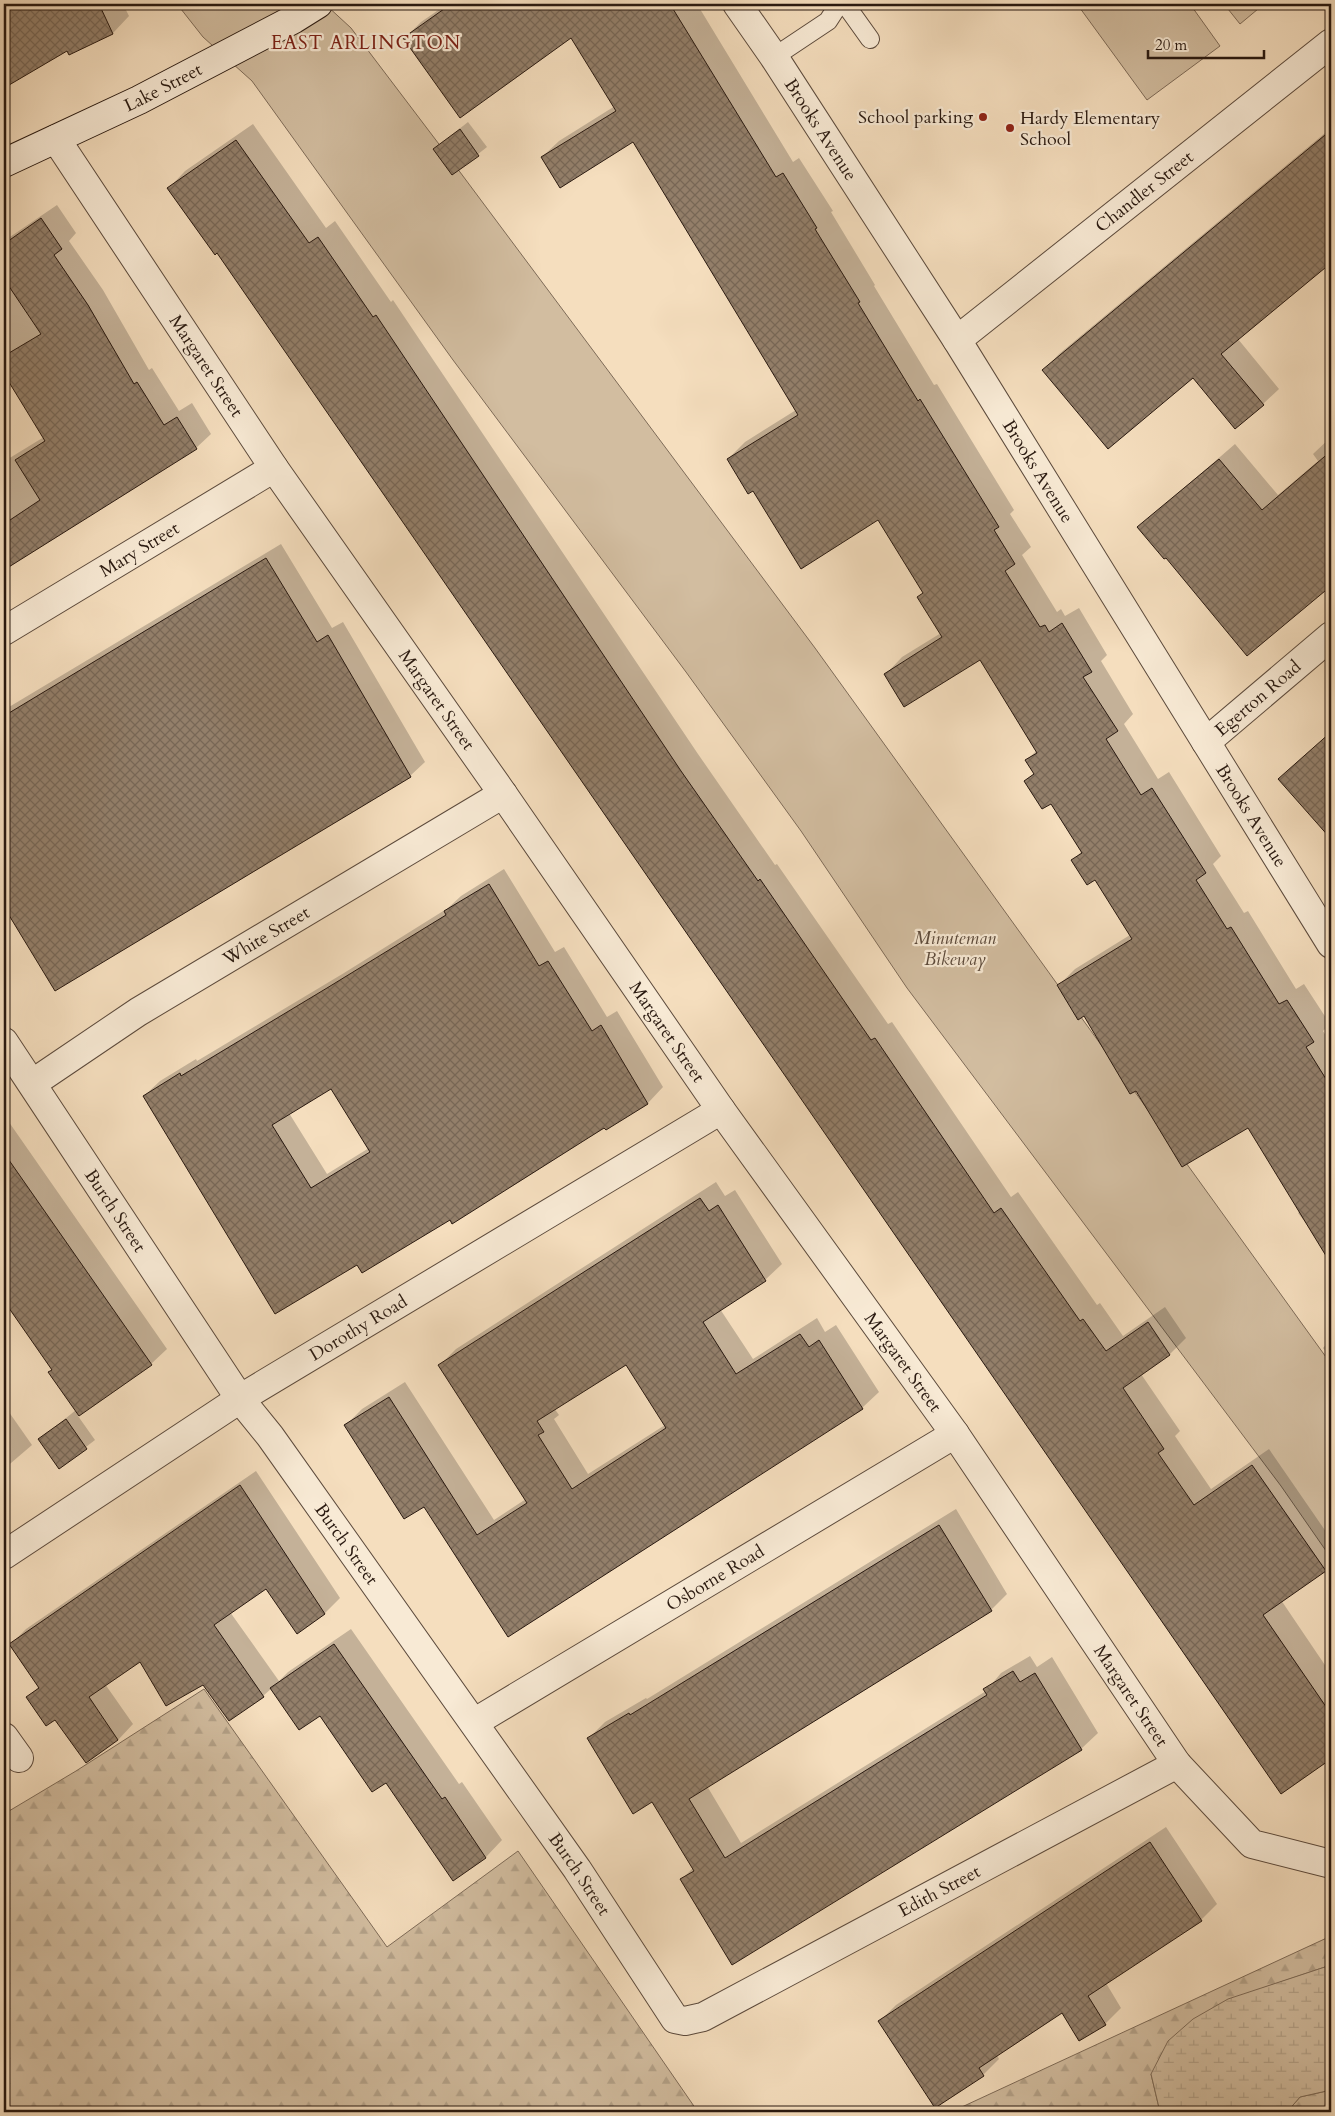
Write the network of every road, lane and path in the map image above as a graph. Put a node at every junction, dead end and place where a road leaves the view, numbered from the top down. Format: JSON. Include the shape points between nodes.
{"nodes":[{"id":1,"x":318,"y":4,"type":"edge"},
{"id":2,"x":737,"y":4,"type":"edge"},
{"id":3,"x":839,"y":4,"type":"edge"},
{"id":4,"x":846,"y":4,"type":"edge"},
{"id":5,"x":870,"y":39,"type":"dead end"},
{"id":6,"x":1331,"y":43,"type":"edge"},
{"id":7,"x":774,"y":58,"type":"junction"},
{"id":8,"x":56,"y":138,"type":"junction"},
{"id":9,"x":4,"y":163,"type":"edge"},
{"id":10,"x":957,"y":340,"type":"junction"},
{"id":11,"x":274,"y":468,"type":"junction"},
{"id":12,"x":4,"y":631,"type":"edge"},
{"id":13,"x":1331,"y":636,"type":"edge"},
{"id":14,"x":1206,"y":742,"type":"junction"},
{"id":15,"x":503,"y":794,"type":"junction"},
{"id":16,"x":1331,"y":944,"type":"edge"},
{"id":17,"x":4,"y":1042,"type":"edge"},
{"id":18,"x":33,"y":1083,"type":"junction"},
{"id":19,"x":722,"y":1110,"type":"junction"},
{"id":20,"x":240,"y":1399,"type":"junction"},
{"id":21,"x":955,"y":1434,"type":"junction"},
{"id":22,"x":4,"y":1556,"type":"edge"},
{"id":23,"x":474,"y":1722,"type":"junction"},
{"id":24,"x":1177,"y":1764,"type":"junction"},
{"id":25,"x":1331,"y":1864,"type":"edge"},
{"id":26,"x":703,"y":2017,"type":"joint"}],
"edges":[{"from":1,"to":8,"type":"street","name":"Lake Street","via":[[198,70]]},
{"from":2,"to":7,"type":"street","name":"Brooks Avenue"},
{"from":3,"to":7,"type":"lane","via":[[828,21]]},
{"from":4,"to":5,"type":"lane"},
{"from":6,"to":10,"type":"street","name":"Chandler Street"},
{"from":7,"to":10,"type":"street","name":"Brooks Avenue"},
{"from":8,"to":9,"type":"street","name":"Lake Street"},
{"from":8,"to":11,"type":"street","name":"Margaret Street"},
{"from":10,"to":14,"type":"street","name":"Brooks Avenue"},
{"from":11,"to":12,"type":"street","name":"Mary Street"},
{"from":11,"to":15,"type":"street","name":"Margaret Street"},
{"from":13,"to":14,"type":"street","name":"Egerton Road"},
{"from":14,"to":16,"type":"street","name":"Brooks Avenue"},
{"from":15,"to":18,"type":"street","name":"White Street","via":[[138,1012]]},
{"from":15,"to":19,"type":"street","name":"Margaret Street"},
{"from":17,"to":18,"type":"street","name":"Burch Street"},
{"from":18,"to":20,"type":"street","name":"Burch Street"},
{"from":19,"to":20,"type":"street","name":"Dorothy Road"},
{"from":19,"to":21,"type":"street","name":"Margaret Street"},
{"from":20,"to":22,"type":"street","name":"Dorothy Road"},
{"from":20,"to":23,"type":"street","name":"Burch Street","via":[[270,1436]]},
{"from":21,"to":23,"type":"street","name":"Osborne Road"},
{"from":21,"to":24,"type":"street","name":"Margaret Street"},
{"from":23,"to":26,"type":"street","name":"Burch Street","via":[[577,1869],[675,2018],[685,2021]]},
{"from":24,"to":25,"type":"street","name":"Margaret Street","via":[[1252,1844]]},
{"from":24,"to":26,"type":"street","name":"Edith Street"}]}
